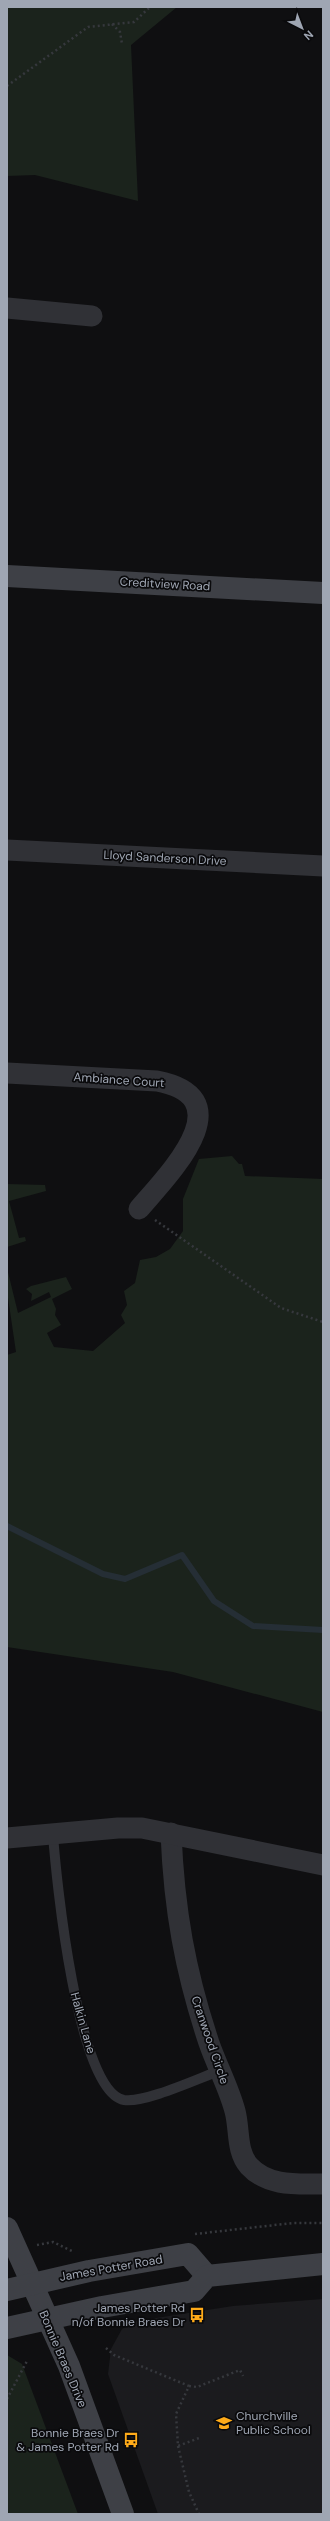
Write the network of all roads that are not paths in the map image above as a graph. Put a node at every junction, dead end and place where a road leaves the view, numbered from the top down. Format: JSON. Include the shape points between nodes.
{"nodes":[{"id":1,"x":7,"y":308,"type":"edge"},
{"id":2,"x":92,"y":316,"type":"dead end"},
{"id":3,"x":7,"y":576,"type":"edge"},
{"id":4,"x":323,"y":593,"type":"edge"},
{"id":5,"x":7,"y":850,"type":"edge"},
{"id":6,"x":323,"y":866,"type":"edge"},
{"id":7,"x":7,"y":1073,"type":"edge"},
{"id":8,"x":139,"y":1210,"type":"road end"},
{"id":9,"x":171,"y":1833,"type":"junction"},
{"id":10,"x":53,"y":1834,"type":"junction"},
{"id":11,"x":7,"y":1838,"type":"edge"},
{"id":12,"x":323,"y":1865,"type":"edge"},
{"id":13,"x":219,"y":2071,"type":"junction"},
{"id":14,"x":323,"y":2184,"type":"edge"},
{"id":15,"x":7,"y":2228,"type":"edge"},
{"id":16,"x":323,"y":2264,"type":"edge"},
{"id":17,"x":207,"y":2276,"type":"junction"},
{"id":18,"x":32,"y":2284,"type":"junction"},
{"id":19,"x":7,"y":2290,"type":"edge"},
{"id":20,"x":48,"y":2319,"type":"junction"},
{"id":21,"x":7,"y":2328,"type":"edge"},
{"id":22,"x":123,"y":2514,"type":"edge"}],
"edges":[{"from":1,"to":2,"type":"street"},
{"from":3,"to":4,"type":"street","name":"Creditview Road"},
{"from":5,"to":6,"type":"street","name":"Lloyd Sanderson Drive"},
{"from":7,"to":8,"type":"street","name":"Ambiance Court","via":[[157,1081],[182,1089],[193,1100],[197,1112],[197,1129],[188,1149]]},
{"from":9,"to":10,"type":"street","via":[[142,1828],[118,1828]]},
{"from":9,"to":12,"type":"street"},
{"from":9,"to":13,"type":"street","name":"Cranwood Circle","via":[[173,1881],[180,1939],[198,2009]]},
{"from":10,"to":11,"type":"street"},
{"from":10,"to":13,"type":"lane","name":"Halkin Lane","via":[[67,1958],[84,2029],[105,2088],[122,2100],[137,2100]]},
{"from":13,"to":14,"type":"street","name":"Cranwood Circle","via":[[235,2111],[241,2152],[248,2165],[260,2175],[280,2183]]},
{"from":15,"to":18,"type":"street","name":"Bonnie Braes Drive"},
{"from":16,"to":17,"type":"street"},
{"from":17,"to":18,"type":"street","name":"James Potter Road","via":[[188,2254],[89,2271]]},
{"from":17,"to":20,"type":"street","via":[[194,2291]]},
{"from":18,"to":19,"type":"street","name":"James Potter Road"},
{"from":18,"to":20,"type":"street","name":"Bonnie Braes Drive"},
{"from":20,"to":21,"type":"street"},
{"from":20,"to":22,"type":"street","name":"Bonnie Braes Drive","via":[[69,2366]]}]}
